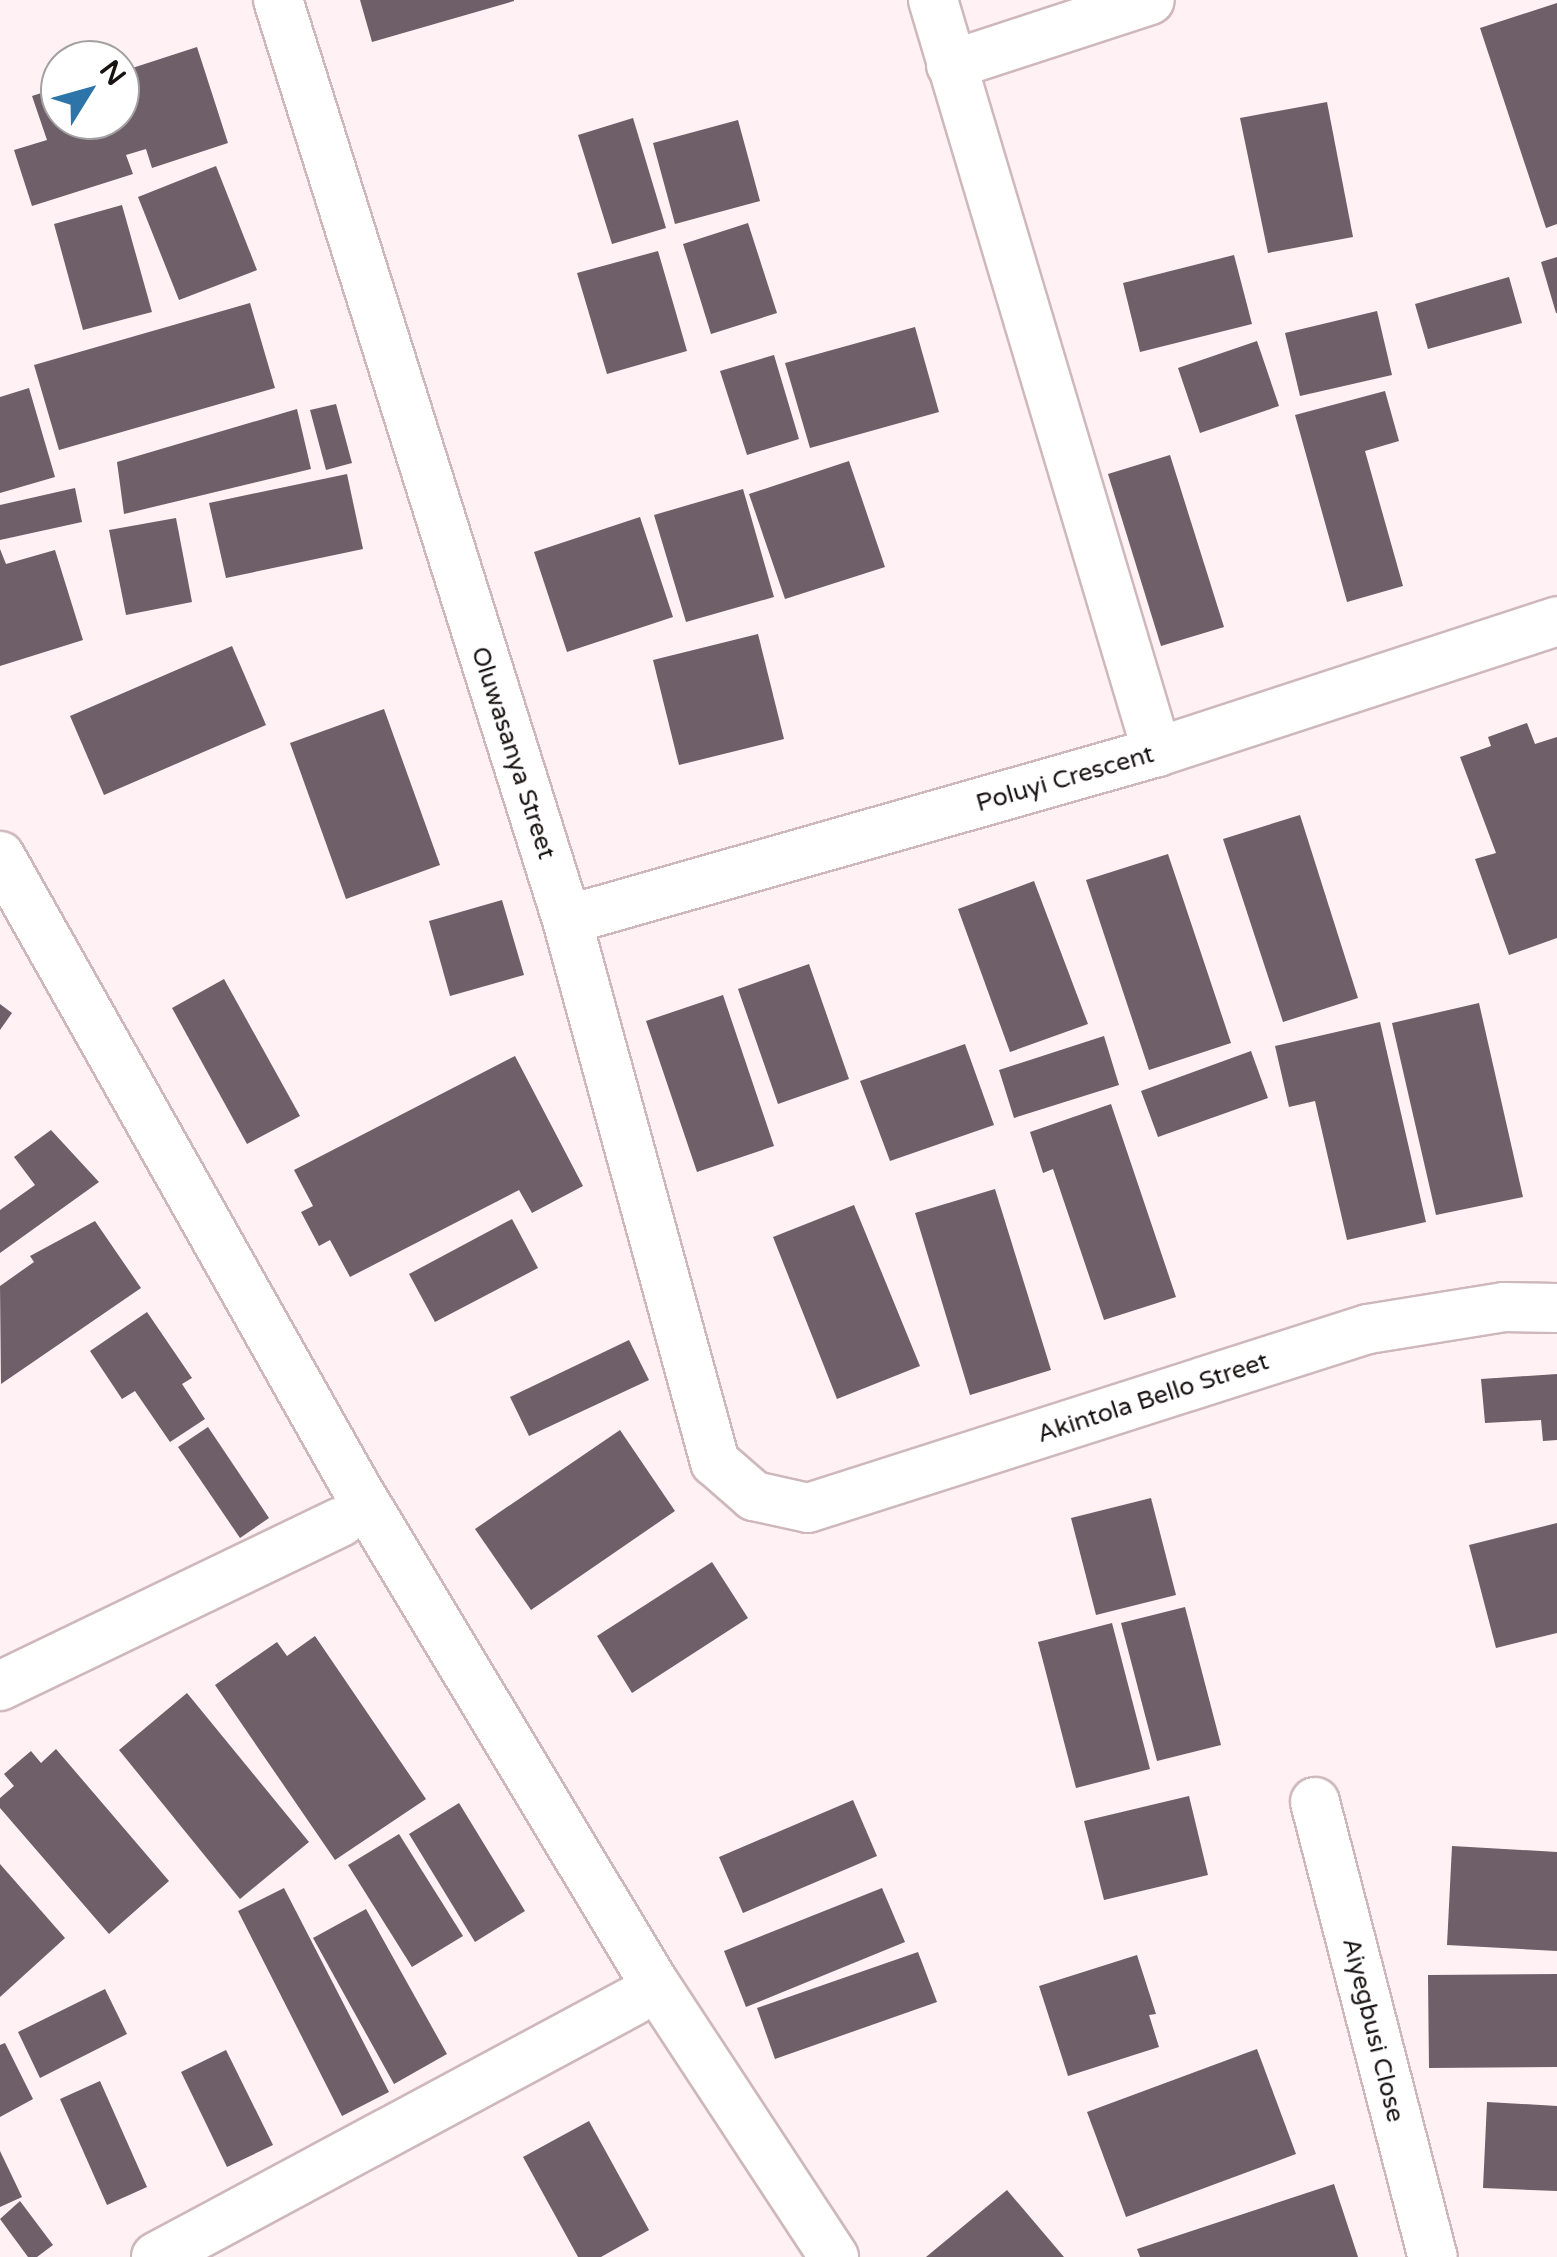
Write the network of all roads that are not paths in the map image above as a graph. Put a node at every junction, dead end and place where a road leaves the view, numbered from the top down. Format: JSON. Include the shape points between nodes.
{"nodes":[{"id":1,"x":278,"y":0,"type":"edge"},
{"id":2,"x":933,"y":0,"type":"edge"},
{"id":3,"x":1150,"y":0,"type":"edge"},
{"id":4,"x":951,"y":64,"type":"junction"},
{"id":5,"x":1557,"y":622,"type":"edge"},
{"id":6,"x":1157,"y":752,"type":"junction"},
{"id":7,"x":0,"y":856,"type":"edge"},
{"id":8,"x":0,"y":911,"type":"edge"},
{"id":9,"x":568,"y":920,"type":"junction"},
{"id":10,"x":1557,"y":1308,"type":"edge"},
{"id":11,"x":754,"y":1496,"type":"joint"},
{"id":12,"x":341,"y":1522,"type":"junction"},
{"id":13,"x":0,"y":1686,"type":"edge"},
{"id":14,"x":1315,"y":1802,"type":"dead end"},
{"id":15,"x":633,"y":2000,"type":"junction"},
{"id":16,"x":156,"y":2257,"type":"edge"},
{"id":17,"x":802,"y":2257,"type":"edge"},
{"id":18,"x":834,"y":2257,"type":"edge"},
{"id":19,"x":1433,"y":2257,"type":"edge"}],
"edges":[{"from":1,"to":9,"type":"street","name":"Oluwasanya Street"},
{"from":2,"to":4,"type":"street"},
{"from":3,"to":4,"type":"street"},
{"from":4,"to":6,"type":"street"},
{"from":5,"to":6,"type":"street","name":"Poluyi Crescent"},
{"from":6,"to":9,"type":"street","name":"Poluyi Crescent"},
{"from":7,"to":18,"type":"street","via":[[367,1506],[654,1983]]},
{"from":8,"to":12,"type":"street"},
{"from":9,"to":11,"type":"street","name":"Oluwasanya Street","via":[[715,1462]]},
{"from":10,"to":11,"type":"street","name":"Akintola Bello Street","via":[[1504,1307],[1368,1329],[808,1508]]},
{"from":12,"to":13,"type":"street"},
{"from":12,"to":15,"type":"street"},
{"from":14,"to":19,"type":"street","name":"Aiyegbusi Close"},
{"from":15,"to":16,"type":"street"},
{"from":15,"to":17,"type":"street"}]}
